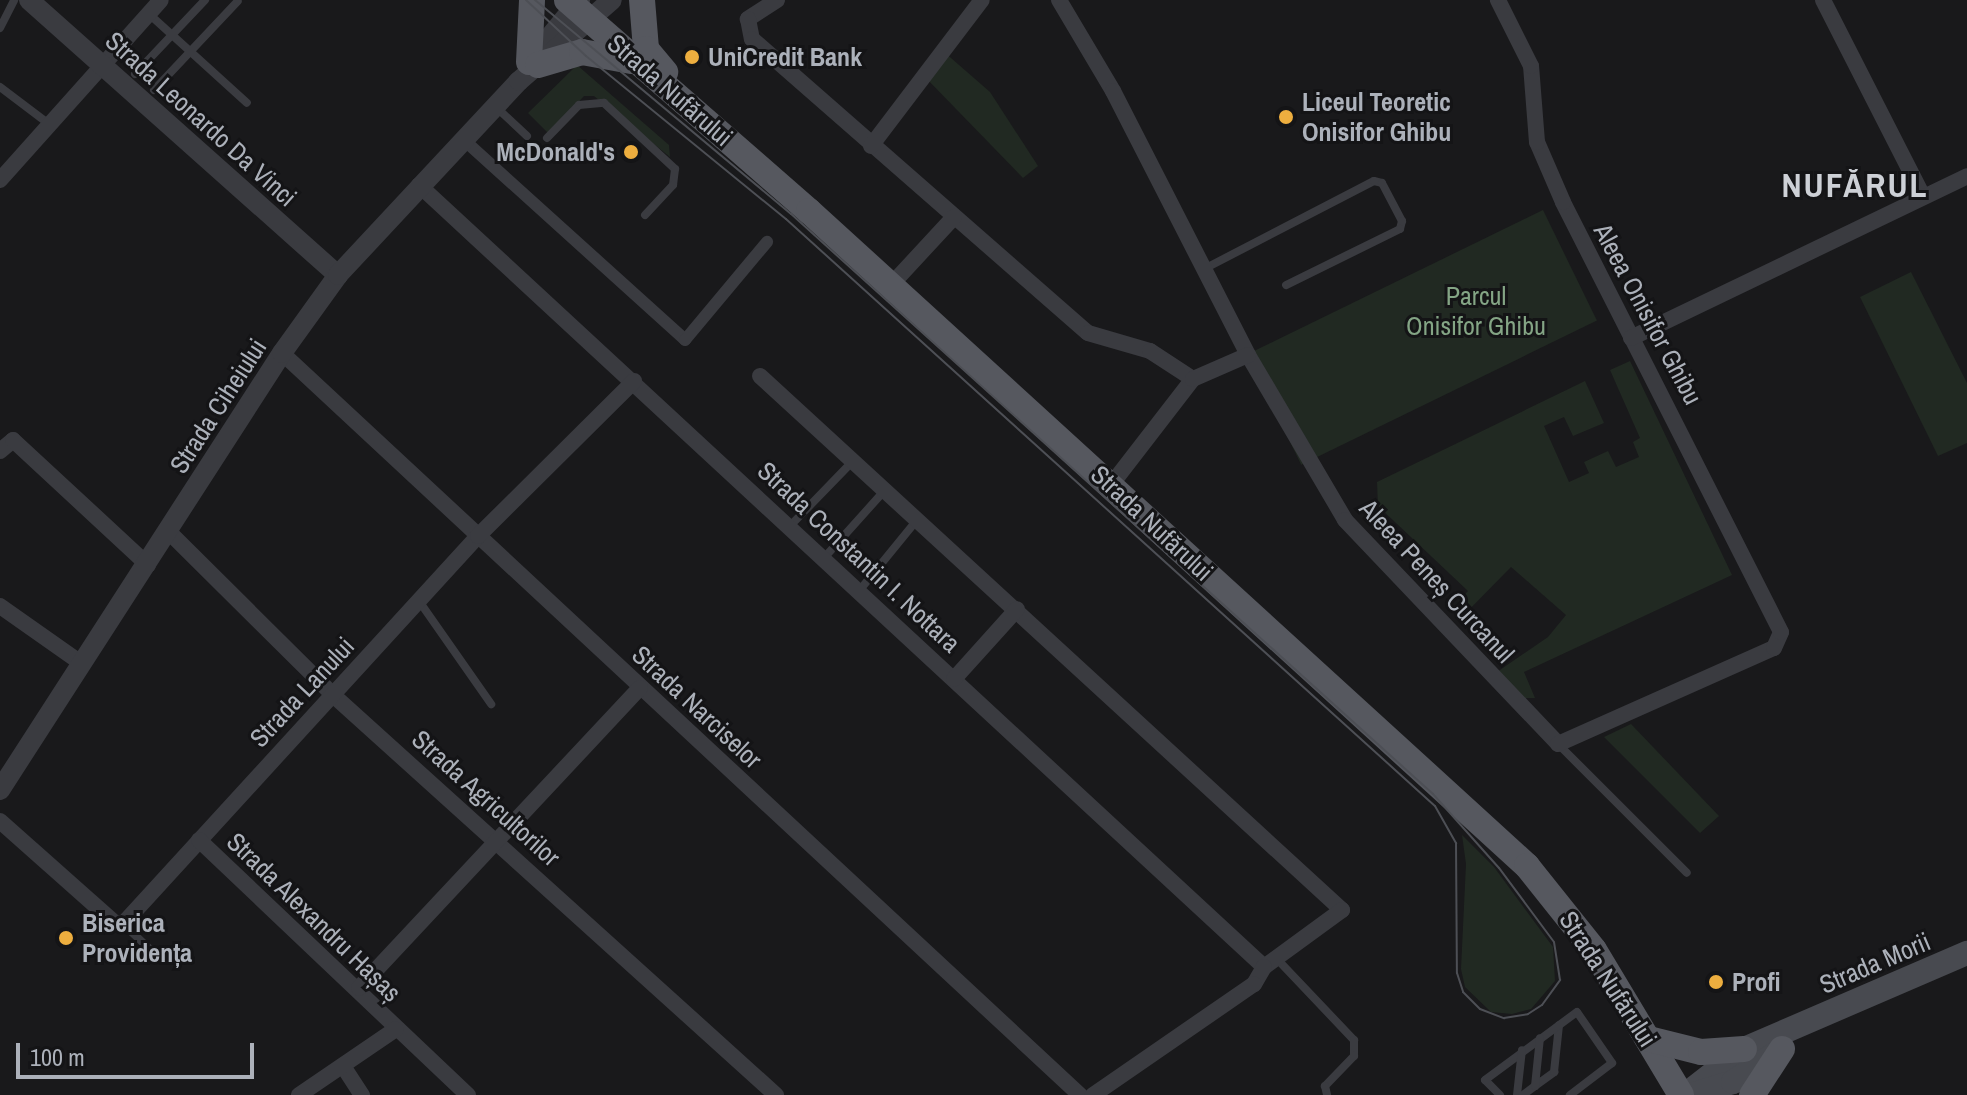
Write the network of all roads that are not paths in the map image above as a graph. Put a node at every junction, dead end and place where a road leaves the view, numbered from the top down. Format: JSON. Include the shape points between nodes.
{"nodes":[{"id":1,"x":14,"y":0,"type":"edge"},
{"id":2,"x":29,"y":0,"type":"edge"},
{"id":3,"x":161,"y":0,"type":"edge"},
{"id":4,"x":205,"y":0,"type":"edge"},
{"id":5,"x":532,"y":0,"type":"edge"},
{"id":6,"x":612,"y":0,"type":"edge"},
{"id":7,"x":642,"y":0,"type":"edge"},
{"id":8,"x":777,"y":0,"type":"edge"},
{"id":9,"x":982,"y":0,"type":"edge"},
{"id":10,"x":1059,"y":0,"type":"edge"},
{"id":11,"x":1498,"y":0,"type":"edge"},
{"id":12,"x":1823,"y":0,"type":"edge"},
{"id":13,"x":238,"y":1,"type":"edge"},
{"id":14,"x":578,"y":6,"type":"edge"},
{"id":15,"x":149,"y":13,"type":"junction"},
{"id":16,"x":0,"y":28,"type":"edge"},
{"id":17,"x":172,"y":34,"type":"junction"},
{"id":18,"x":191,"y":51,"type":"junction"},
{"id":19,"x":102,"y":63,"type":"junction"},
{"id":20,"x":642,"y":66,"type":"junction"},
{"id":21,"x":529,"y":69,"type":"junction"},
{"id":22,"x":135,"y":74,"type":"dead end"},
{"id":23,"x":0,"y":87,"type":"edge"},
{"id":24,"x":154,"y":90,"type":"dead end"},
{"id":25,"x":247,"y":103,"type":"dead end"},
{"id":26,"x":496,"y":107,"type":"junction"},
{"id":27,"x":692,"y":110,"type":"junction"},
{"id":28,"x":49,"y":124,"type":"junction"},
{"id":29,"x":527,"y":136,"type":"dead end"},
{"id":30,"x":547,"y":138,"type":"dead end"},
{"id":31,"x":464,"y":140,"type":"junction"},
{"id":32,"x":871,"y":146,"type":"junction"},
{"id":33,"x":1967,"y":176,"type":"edge"},
{"id":34,"x":0,"y":180,"type":"edge"},
{"id":35,"x":419,"y":185,"type":"junction"},
{"id":36,"x":1922,"y":194,"type":"junction"},
{"id":37,"x":645,"y":215,"type":"dead end"},
{"id":38,"x":954,"y":217,"type":"junction"},
{"id":39,"x":767,"y":242,"type":"dead end"},
{"id":40,"x":1204,"y":269,"type":"junction"},
{"id":41,"x":338,"y":275,"type":"junction"},
{"id":42,"x":891,"y":285,"type":"junction"},
{"id":43,"x":1286,"y":285,"type":"dead end"},
{"id":44,"x":1631,"y":338,"type":"junction"},
{"id":45,"x":282,"y":353,"type":"junction"},
{"id":46,"x":1248,"y":355,"type":"junction"},
{"id":47,"x":760,"y":376,"type":"dead end"},
{"id":48,"x":1193,"y":379,"type":"junction"},
{"id":49,"x":634,"y":381,"type":"junction"},
{"id":50,"x":0,"y":451,"type":"edge"},
{"id":51,"x":854,"y":461,"type":"junction"},
{"id":52,"x":1111,"y":485,"type":"junction"},
{"id":53,"x":885,"y":489,"type":"junction"},
{"id":54,"x":918,"y":519,"type":"junction"},
{"id":55,"x":790,"y":526,"type":"junction"},
{"id":56,"x":168,"y":531,"type":"junction"},
{"id":57,"x":478,"y":536,"type":"junction"},
{"id":58,"x":824,"y":558,"type":"junction"},
{"id":59,"x":148,"y":565,"type":"junction"},
{"id":60,"x":859,"y":591,"type":"junction"},
{"id":61,"x":419,"y":601,"type":"junction"},
{"id":62,"x":0,"y":606,"type":"edge"},
{"id":63,"x":1017,"y":609,"type":"junction"},
{"id":64,"x":81,"y":663,"type":"junction"},
{"id":65,"x":954,"y":679,"type":"junction"},
{"id":66,"x":640,"y":688,"type":"junction"},
{"id":67,"x":333,"y":695,"type":"junction"},
{"id":68,"x":491,"y":704,"type":"dead end"},
{"id":69,"x":1558,"y":744,"type":"junction"},
{"id":70,"x":3,"y":780,"type":"edge"},
{"id":71,"x":0,"y":821,"type":"edge"},
{"id":72,"x":496,"y":837,"type":"junction"},
{"id":73,"x":199,"y":840,"type":"junction"},
{"id":74,"x":1687,"y":873,"type":"dead end"},
{"id":75,"x":123,"y":924,"type":"junction"},
{"id":76,"x":151,"y":950,"type":"dead end"},
{"id":77,"x":1967,"y":953,"type":"edge"},
{"id":78,"x":1270,"y":962,"type":"junction"},
{"id":79,"x":359,"y":988,"type":"junction"},
{"id":80,"x":1804,"y":1023,"type":"junction"},
{"id":81,"x":1559,"y":1025,"type":"junction"},
{"id":82,"x":396,"y":1029,"type":"junction"},
{"id":83,"x":1540,"y":1038,"type":"junction"},
{"id":84,"x":1649,"y":1039,"type":"junction"},
{"id":85,"x":1744,"y":1049,"type":"junction"},
{"id":86,"x":1782,"y":1049,"type":"junction"},
{"id":87,"x":1522,"y":1050,"type":"junction"},
{"id":88,"x":343,"y":1066,"type":"junction"},
{"id":89,"x":1535,"y":1086,"type":"junction"},
{"id":90,"x":299,"y":1095,"type":"edge"},
{"id":91,"x":362,"y":1095,"type":"edge"},
{"id":92,"x":468,"y":1095,"type":"edge"},
{"id":93,"x":776,"y":1095,"type":"edge"},
{"id":94,"x":1080,"y":1095,"type":"edge"},
{"id":95,"x":1093,"y":1095,"type":"edge"},
{"id":96,"x":1327,"y":1095,"type":"edge"},
{"id":97,"x":1500,"y":1095,"type":"edge"},
{"id":98,"x":1520,"y":1095,"type":"edge"},
{"id":99,"x":1570,"y":1095,"type":"edge"},
{"id":100,"x":1683,"y":1095,"type":"edge"},
{"id":101,"x":1691,"y":1095,"type":"edge"},
{"id":102,"x":1752,"y":1095,"type":"edge"}],
"edges":[{"from":1,"to":16,"type":"lane"},
{"from":2,"to":19,"type":"street","name":"Strada Leonardo Da Vinci"},
{"from":3,"to":15,"type":"street"},
{"from":4,"to":17,"type":"lane"},
{"from":5,"to":21,"type":"main road"},
{"from":6,"to":14,"type":"street","name":"Strada Ciheiului"},
{"from":7,"to":27,"type":"main road","via":[[646,49]]},
{"from":8,"to":32,"type":"street","via":[[748,19],[752,39]]},
{"from":9,"to":32,"type":"street"},
{"from":10,"to":40,"type":"street","name":"Aleea Peneș Curcanul","via":[[1113,91]]},
{"from":11,"to":44,"type":"street","name":"Aleea Onisifor Ghibu","via":[[1531,66],[1537,142]]},
{"from":12,"to":36,"type":"street"},
{"from":13,"to":18,"type":"lane"},
{"from":14,"to":20,"type":"main road","name":"Strada Nufărului"},
{"from":14,"to":21,"type":"street","name":"Strada Ciheiului"},
{"from":15,"to":17,"type":"lane"},
{"from":15,"to":19,"type":"street"},
{"from":17,"to":18,"type":"lane"},
{"from":17,"to":22,"type":"lane"},
{"from":18,"to":24,"type":"lane"},
{"from":18,"to":25,"type":"lane"},
{"from":19,"to":28,"type":"street"},
{"from":19,"to":41,"type":"street","name":"Strada Leonardo Da Vinci","via":[[209,166]]},
{"from":20,"to":21,"type":"main road","via":[[591,52]]},
{"from":20,"to":27,"type":"main road","name":"Strada Nufărului"},
{"from":21,"to":26,"type":"street","name":"Strada Ciheiului"},
{"from":23,"to":28,"type":"lane"},
{"from":26,"to":29,"type":"lane"},
{"from":26,"to":31,"type":"street","name":"Strada Ciheiului"},
{"from":27,"to":42,"type":"main road","name":"Strada Nufărului"},
{"from":28,"to":34,"type":"street"},
{"from":30,"to":37,"type":"lane","via":[[579,105],[604,103],[675,169],[673,185]]},
{"from":31,"to":35,"type":"street","name":"Strada Ciheiului"},
{"from":31,"to":39,"type":"street","via":[[685,340]]},
{"from":32,"to":38,"type":"street"},
{"from":33,"to":36,"type":"street"},
{"from":35,"to":41,"type":"street","name":"Strada Ciheiului"},
{"from":35,"to":49,"type":"street","name":"Strada Constantin I. Nottara"},
{"from":36,"to":44,"type":"street"},
{"from":38,"to":42,"type":"street"},
{"from":38,"to":48,"type":"street","via":[[1088,333],[1150,351]]},
{"from":40,"to":43,"type":"lane","via":[[1374,181],[1382,183],[1402,221],[1400,229]]},
{"from":40,"to":46,"type":"street","name":"Aleea Peneș Curcanul"},
{"from":41,"to":45,"type":"street","name":"Strada Ciheiului"},
{"from":42,"to":52,"type":"main road","name":"Strada Nufărului"},
{"from":44,"to":69,"type":"street","name":"Aleea Onisifor Ghibu","via":[[1780,622],[1780,642]]},
{"from":45,"to":56,"type":"street","name":"Strada Ciheiului"},
{"from":45,"to":57,"type":"street","name":"Strada Narciselor"},
{"from":46,"to":48,"type":"street"},
{"from":46,"to":69,"type":"street","name":"Aleea Peneș Curcanul","via":[[1359,539]]},
{"from":47,"to":51,"type":"street"},
{"from":48,"to":52,"type":"street"},
{"from":49,"to":55,"type":"street","name":"Strada Constantin I. Nottara"},
{"from":49,"to":57,"type":"street","name":"Strada Lanului"},
{"from":50,"to":59,"type":"street","via":[[13,440]]},
{"from":51,"to":53,"type":"street"},
{"from":51,"to":55,"type":"lane"},
{"from":52,"to":84,"type":"main road","name":"Strada Nufărului","via":[[1527,866],[1594,950]]},
{"from":53,"to":54,"type":"street"},
{"from":53,"to":58,"type":"lane"},
{"from":54,"to":60,"type":"lane"},
{"from":54,"to":63,"type":"street"},
{"from":55,"to":58,"type":"street","name":"Strada Constantin I. Nottara"},
{"from":56,"to":59,"type":"street","name":"Strada Ciheiului"},
{"from":56,"to":67,"type":"street","name":"Strada Agricultorilor"},
{"from":57,"to":61,"type":"street","name":"Strada Lanului"},
{"from":57,"to":66,"type":"street","name":"Strada Narciselor"},
{"from":58,"to":60,"type":"street","name":"Strada Constantin I. Nottara"},
{"from":59,"to":64,"type":"street","name":"Strada Ciheiului"},
{"from":60,"to":65,"type":"street","name":"Strada Constantin I. Nottara"},
{"from":61,"to":67,"type":"street","name":"Strada Lanului"},
{"from":61,"to":68,"type":"lane"},
{"from":62,"to":64,"type":"street"},
{"from":63,"to":65,"type":"street"},
{"from":63,"to":78,"type":"street","via":[[1342,910]]},
{"from":64,"to":70,"type":"street","name":"Strada Ciheiului"},
{"from":65,"to":78,"type":"street","name":"Strada Constantin I. Nottara"},
{"from":66,"to":72,"type":"street"},
{"from":66,"to":94,"type":"street","name":"Strada Narciselor"},
{"from":67,"to":72,"type":"street","name":"Strada Agricultorilor"},
{"from":67,"to":73,"type":"street","name":"Strada Lanului"},
{"from":69,"to":74,"type":"lane","name":"Aleea Peneș Curcanul"},
{"from":71,"to":75,"type":"street","via":[[115,923]]},
{"from":72,"to":79,"type":"street"},
{"from":72,"to":93,"type":"street","name":"Strada Agricultorilor"},
{"from":73,"to":75,"type":"street","name":"Strada Lanului"},
{"from":73,"to":79,"type":"street","name":"Strada Alexandru Hașaș"},
{"from":75,"to":76,"type":"lane"},
{"from":77,"to":80,"type":"main road","name":"Strada Morii"},
{"from":78,"to":95,"type":"street","via":[[1254,984]]},
{"from":78,"to":96,"type":"lane","via":[[1354,1040],[1354,1056],[1325,1086]]},
{"from":79,"to":82,"type":"street","name":"Strada Alexandru Hașaș"},
{"from":80,"to":85,"type":"main road","name":"Strada Morii"},
{"from":80,"to":86,"type":"main road","name":"Strada Morii"},
{"from":81,"to":83,"type":"lane"},
{"from":81,"to":89,"type":"lane","via":[[1554,1072]]},
{"from":81,"to":99,"type":"lane","via":[[1577,1012],[1612,1063]]},
{"from":82,"to":88,"type":"street","name":"Strada Alexandru Hașaș"},
{"from":82,"to":92,"type":"street","name":"Strada Alexandru Hașaș"},
{"from":83,"to":87,"type":"lane"},
{"from":83,"to":89,"type":"lane"},
{"from":84,"to":85,"type":"main road","via":[[1701,1052]]},
{"from":84,"to":100,"type":"main road","name":"Strada Nufărului"},
{"from":85,"to":100,"type":"main road","name":"Strada Morii"},
{"from":86,"to":101,"type":"main road","name":"Strada Morii","via":[[1733,1082]]},
{"from":86,"to":102,"type":"main road"},
{"from":87,"to":97,"type":"lane","via":[[1485,1080]]},
{"from":87,"to":98,"type":"lane"},
{"from":88,"to":90,"type":"street","name":"Strada Alexandru Hașaș"},
{"from":88,"to":91,"type":"street"},
{"from":89,"to":98,"type":"lane"}]}
